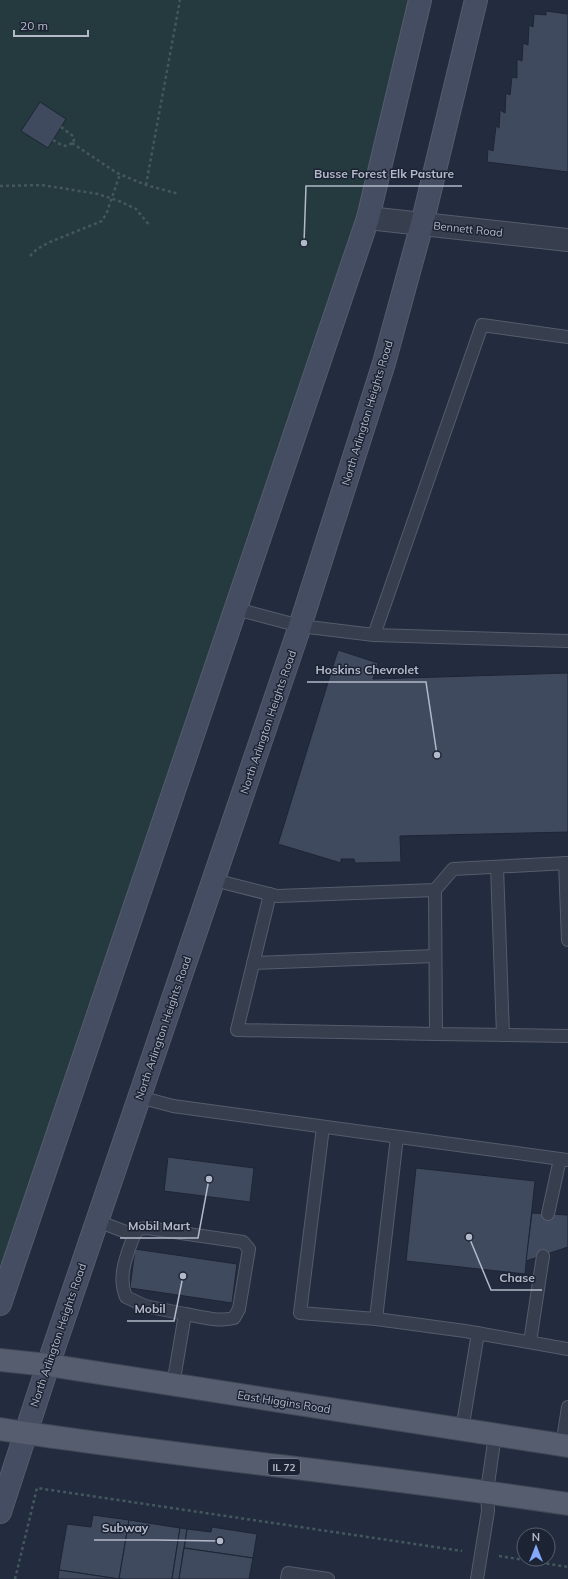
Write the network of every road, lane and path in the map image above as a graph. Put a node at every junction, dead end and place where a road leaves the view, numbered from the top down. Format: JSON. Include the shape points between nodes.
{"nodes":[{"id":1,"x":180,"y":0,"type":"edge"},
{"id":2,"x":420,"y":0,"type":"edge"},
{"id":3,"x":476,"y":0,"type":"edge"},
{"id":4,"x":61,"y":127,"type":"dead end"},
{"id":5,"x":53,"y":140,"type":"dead end"},
{"id":6,"x":72,"y":143,"type":"junction"},
{"id":7,"x":120,"y":174,"type":"junction"},
{"id":8,"x":146,"y":185,"type":"junction"},
{"id":9,"x":0,"y":186,"type":"edge"},
{"id":10,"x":179,"y":194,"type":"dead end"},
{"id":11,"x":111,"y":198,"type":"junction"},
{"id":12,"x":368,"y":218,"type":"junction"},
{"id":13,"x":422,"y":224,"type":"junction"},
{"id":14,"x":150,"y":226,"type":"dead end"},
{"id":15,"x":568,"y":240,"type":"edge"},
{"id":16,"x":30,"y":256,"type":"dead end"},
{"id":17,"x":568,"y":337,"type":"edge"},
{"id":18,"x":236,"y":609,"type":"junction"},
{"id":19,"x":300,"y":626,"type":"junction"},
{"id":20,"x":374,"y":634,"type":"junction"},
{"id":21,"x":568,"y":641,"type":"edge"},
{"id":22,"x":567,"y":863,"type":"edge"},
{"id":23,"x":497,"y":867,"type":"junction"},
{"id":24,"x":214,"y":880,"type":"junction"},
{"id":25,"x":435,"y":890,"type":"junction"},
{"id":26,"x":270,"y":894,"type":"junction"},
{"id":27,"x":568,"y":940,"type":"edge"},
{"id":28,"x":435,"y":956,"type":"junction"},
{"id":29,"x":253,"y":963,"type":"junction"},
{"id":30,"x":436,"y":1034,"type":"junction"},
{"id":31,"x":504,"y":1035,"type":"junction"},
{"id":32,"x":568,"y":1036,"type":"edge"},
{"id":33,"x":139,"y":1097,"type":"junction"},
{"id":34,"x":323,"y":1127,"type":"junction"},
{"id":35,"x":397,"y":1137,"type":"junction"},
{"id":36,"x":564,"y":1160,"type":"edge"},
{"id":37,"x":548,"y":1214,"type":"dead end"},
{"id":38,"x":97,"y":1221,"type":"junction"},
{"id":39,"x":134,"y":1235,"type":"junction"},
{"id":40,"x":543,"y":1256,"type":"dead end"},
{"id":41,"x":0,"y":1304,"type":"edge"},
{"id":42,"x":185,"y":1314,"type":"junction"},
{"id":43,"x":376,"y":1319,"type":"junction"},
{"id":44,"x":478,"y":1333,"type":"junction"},
{"id":45,"x":530,"y":1342,"type":"junction"},
{"id":46,"x":568,"y":1349,"type":"edge"},
{"id":47,"x":0,"y":1360,"type":"edge"},
{"id":48,"x":48,"y":1365,"type":"junction"},
{"id":49,"x":173,"y":1384,"type":"junction"},
{"id":50,"x":568,"y":1407,"type":"edge"},
{"id":51,"x":0,"y":1430,"type":"edge"},
{"id":52,"x":462,"y":1430,"type":"junction"},
{"id":53,"x":25,"y":1433,"type":"junction"},
{"id":54,"x":495,"y":1435,"type":"junction"},
{"id":55,"x":565,"y":1446,"type":"edge"},
{"id":56,"x":487,"y":1491,"type":"junction"},
{"id":57,"x":568,"y":1504,"type":"edge"},
{"id":58,"x":0,"y":1512,"type":"edge"},
{"id":59,"x":481,"y":1554,"type":"junction"},
{"id":60,"x":568,"y":1567,"type":"edge"},
{"id":61,"x":15,"y":1579,"type":"edge"},
{"id":62,"x":287,"y":1579,"type":"edge"},
{"id":63,"x":328,"y":1579,"type":"edge"},
{"id":64,"x":477,"y":1579,"type":"edge"}],
"edges":[{"from":1,"to":8,"type":"path"},
{"from":2,"to":12,"type":"main road"},
{"from":3,"to":13,"type":"main road","name":"North Arlington Heights Road"},
{"from":4,"to":6,"type":"path","via":[[73,136]]},
{"from":5,"to":6,"type":"path","via":[[68,146]]},
{"from":6,"to":7,"type":"path"},
{"from":7,"to":8,"type":"path"},
{"from":7,"to":11,"type":"path"},
{"from":8,"to":10,"type":"path"},
{"from":9,"to":11,"type":"path","via":[[42,185]]},
{"from":11,"to":14,"type":"path","via":[[136,209]]},
{"from":11,"to":16,"type":"path","via":[[105,216],[98,224],[50,242]]},
{"from":12,"to":13,"type":"street","name":"Bennett Road"},
{"from":12,"to":18,"type":"main road"},
{"from":13,"to":15,"type":"street","name":"Bennett Road"},
{"from":13,"to":19,"type":"main road","name":"North Arlington Heights Road","via":[[384,363]]},
{"from":17,"to":20,"type":"lane","via":[[482,325]]},
{"from":18,"to":19,"type":"lane"},
{"from":18,"to":41,"type":"main road"},
{"from":19,"to":20,"type":"lane"},
{"from":19,"to":24,"type":"main road","name":"North Arlington Heights Road"},
{"from":20,"to":21,"type":"lane"},
{"from":22,"to":23,"type":"lane"},
{"from":22,"to":27,"type":"lane"},
{"from":23,"to":25,"type":"lane","via":[[453,869]]},
{"from":23,"to":31,"type":"lane"},
{"from":24,"to":26,"type":"lane"},
{"from":24,"to":33,"type":"main road","name":"North Arlington Heights Road"},
{"from":25,"to":26,"type":"lane","via":[[277,896]]},
{"from":25,"to":28,"type":"lane"},
{"from":26,"to":29,"type":"lane"},
{"from":28,"to":29,"type":"lane"},
{"from":28,"to":30,"type":"lane"},
{"from":29,"to":30,"type":"lane","via":[[237,1030]]},
{"from":30,"to":31,"type":"lane"},
{"from":31,"to":32,"type":"lane"},
{"from":33,"to":34,"type":"lane","via":[[173,1106]]},
{"from":33,"to":38,"type":"main road","name":"North Arlington Heights Road"},
{"from":34,"to":35,"type":"lane"},
{"from":34,"to":43,"type":"lane","via":[[300,1313]]},
{"from":35,"to":36,"type":"lane"},
{"from":35,"to":43,"type":"lane"},
{"from":36,"to":37,"type":"lane"},
{"from":38,"to":39,"type":"lane"},
{"from":38,"to":48,"type":"main road","name":"North Arlington Heights Road"},
{"from":39,"to":42,"type":"lane","via":[[123,1267],[121,1287],[126,1297],[145,1306]]},
{"from":39,"to":42,"type":"lane","via":[[139,1229],[147,1228],[243,1242],[249,1249],[239,1309],[234,1318],[217,1320]]},
{"from":40,"to":45,"type":"lane"},
{"from":42,"to":49,"type":"lane"},
{"from":43,"to":44,"type":"lane"},
{"from":44,"to":45,"type":"lane"},
{"from":44,"to":52,"type":"lane"},
{"from":45,"to":46,"type":"lane"},
{"from":47,"to":48,"type":"main road","name":"East Higgins Road"},
{"from":48,"to":49,"type":"main road","name":"East Higgins Road"},
{"from":48,"to":53,"type":"main road","name":"North Arlington Heights Road"},
{"from":49,"to":52,"type":"main road","name":"East Higgins Road"},
{"from":50,"to":55,"type":"lane"},
{"from":51,"to":53,"type":"main road","number":"IL 72"},
{"from":52,"to":54,"type":"main road","name":"East Higgins Road"},
{"from":53,"to":56,"type":"main road","number":"IL 72"},
{"from":53,"to":58,"type":"main road","name":"North Arlington Heights Road"},
{"from":54,"to":55,"type":"main road","name":"East Higgins Road"},
{"from":54,"to":56,"type":"lane"},
{"from":56,"to":57,"type":"main road","number":"IL 72"},
{"from":56,"to":59,"type":"lane","via":[[488,1511]]},
{"from":59,"to":60,"type":"path"},
{"from":59,"to":61,"type":"path","via":[[37,1488]]},
{"from":59,"to":64,"type":"lane"},
{"from":62,"to":63,"type":"lane","via":[[288,1573]]}]}
